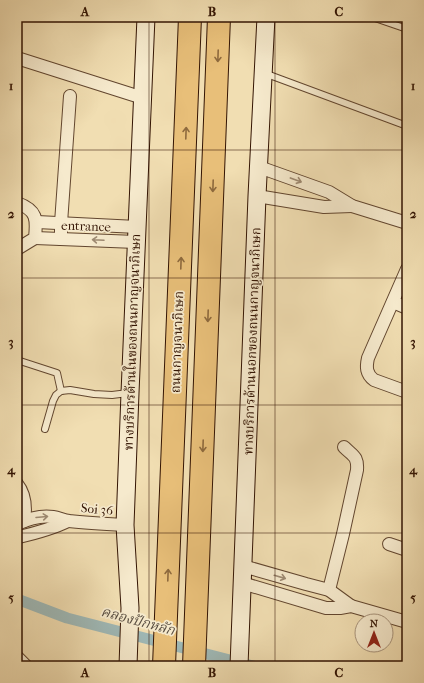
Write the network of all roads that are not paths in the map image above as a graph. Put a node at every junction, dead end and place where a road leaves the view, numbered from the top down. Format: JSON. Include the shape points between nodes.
{"nodes":[{"id":1,"x":146,"y":17,"type":"edge"},
{"id":2,"x":190,"y":17,"type":"edge"},
{"id":3,"x":219,"y":17,"type":"edge"},
{"id":4,"x":266,"y":17,"type":"edge"},
{"id":5,"x":372,"y":17,"type":"edge"},
{"id":6,"x":407,"y":29,"type":"edge"},
{"id":7,"x":17,"y":58,"type":"edge"},
{"id":8,"x":264,"y":73,"type":"junction"},
{"id":9,"x":70,"y":96,"type":"dead end"},
{"id":10,"x":143,"y":98,"type":"junction"},
{"id":11,"x":407,"y":126,"type":"edge"},
{"id":12,"x":259,"y":167,"type":"junction"},
{"id":13,"x":257,"y":196,"type":"junction"},
{"id":14,"x":21,"y":204,"type":"edge"},
{"id":15,"x":352,"y":206,"type":"junction"},
{"id":16,"x":36,"y":222,"type":"junction"},
{"id":17,"x":61,"y":223,"type":"junction"},
{"id":18,"x":407,"y":223,"type":"edge"},
{"id":19,"x":137,"y":234,"type":"junction"},
{"id":20,"x":35,"y":238,"type":"junction"},
{"id":21,"x":61,"y":239,"type":"junction"},
{"id":22,"x":17,"y":249,"type":"edge"},
{"id":23,"x":407,"y":269,"type":"edge"},
{"id":24,"x":393,"y":302,"type":"junction"},
{"id":25,"x":407,"y":308,"type":"edge"},
{"id":26,"x":17,"y":360,"type":"edge"},
{"id":27,"x":61,"y":391,"type":"junction"},
{"id":28,"x":407,"y":392,"type":"edge"},
{"id":29,"x":130,"y":393,"type":"junction"},
{"id":30,"x":45,"y":429,"type":"dead end"},
{"id":31,"x":344,"y":447,"type":"dead end"},
{"id":32,"x":17,"y":484,"type":"edge"},
{"id":33,"x":68,"y":521,"type":"junction"},
{"id":34,"x":125,"y":525,"type":"junction"},
{"id":35,"x":19,"y":531,"type":"edge"},
{"id":36,"x":389,"y":544,"type":"dead end"},
{"id":37,"x":407,"y":550,"type":"edge"},
{"id":38,"x":243,"y":566,"type":"junction"},
{"id":39,"x":242,"y":583,"type":"junction"},
{"id":40,"x":306,"y":584,"type":"junction"},
{"id":41,"x":329,"y":590,"type":"junction"},
{"id":42,"x":302,"y":601,"type":"junction"},
{"id":43,"x":351,"y":606,"type":"junction"},
{"id":44,"x":407,"y":622,"type":"edge"},
{"id":45,"x":17,"y":657,"type":"edge"},
{"id":46,"x":164,"y":665,"type":"edge"},
{"id":47,"x":26,"y":666,"type":"edge"},
{"id":48,"x":128,"y":666,"type":"edge"},
{"id":49,"x":194,"y":666,"type":"edge"},
{"id":50,"x":239,"y":666,"type":"edge"}],
"edges":[{"from":1,"to":10,"type":"main road","name":"ทางบริการด้านในของถนนกาญจนาภิเษก"},
{"from":46,"to":2,"type":"highway","name":"ถนนกาญจนาภิเษก","one_way":true},
{"from":3,"to":49,"type":"highway","one_way":true},
{"from":4,"to":8,"type":"main road","name":"ทางบริการด้านนอกของถนนกาญจนาภิเษก"},
{"from":5,"to":6,"type":"lane"},
{"from":7,"to":10,"type":"street"},
{"from":8,"to":11,"type":"lane"},
{"from":8,"to":12,"type":"main road","name":"ทางบริการด้านนอกของถนนกาญจนาภิเษก"},
{"from":9,"to":17,"type":"street"},
{"from":10,"to":19,"type":"main road","name":"ทางบริการด้านในของถนนกาญจนาภิเษก"},
{"from":12,"to":13,"type":"main road","name":"ทางบริการด้านนอกของถนนกาญจนาภิเษก"},
{"from":12,"to":15,"type":"street","one_way":true,"via":[[329,192]]},
{"from":13,"to":15,"type":"street","via":[[324,207]]},
{"from":13,"to":38,"type":"main road","name":"ทางบริการด้านนอกของถนนกาญจนาภิเษก"},
{"from":14,"to":16,"type":"street","via":[[31,209]]},
{"from":15,"to":18,"type":"street"},
{"from":16,"to":17,"type":"street"},
{"from":16,"to":20,"type":"street"},
{"from":17,"to":19,"type":"street"},
{"from":17,"to":21,"type":"street"},
{"from":19,"to":21,"type":"street","name":"entrance","one_way":true},
{"from":19,"to":29,"type":"main road","name":"ทางบริการด้านในของถนนกาญจนาภิเษก"},
{"from":20,"to":21,"type":"street","name":"entrance"},
{"from":20,"to":22,"type":"street"},
{"from":23,"to":24,"type":"street"},
{"from":24,"to":25,"type":"street"},
{"from":24,"to":28,"type":"street","via":[[368,358],[367,372],[374,380]]},
{"from":26,"to":27,"type":"lane","via":[[57,372]]},
{"from":27,"to":29,"type":"lane","via":[[112,395]]},
{"from":27,"to":30,"type":"lane","via":[[53,401]]},
{"from":29,"to":34,"type":"main road","name":"ทางบริการด้านในของถนนกาญจนาภิเษก"},
{"from":31,"to":41,"type":"street","via":[[358,463]]},
{"from":32,"to":35,"type":"street","via":[[22,490],[26,509]]},
{"from":33,"to":34,"type":"street","name":"Soi 36"},
{"from":33,"to":35,"type":"street","via":[[35,534]]},
{"from":35,"to":33,"type":"street","name":"Soi 36","one_way":true,"via":[[36,518],[46,516]]},
{"from":34,"to":48,"type":"main road","name":"ทางบริการด้านในของถนนกาญจนาภิเษก","via":[[130,608]]},
{"from":36,"to":37,"type":"street"},
{"from":38,"to":39,"type":"main road","name":"ทางบริการด้านนอกของถนนกาญจนาภิเษก"},
{"from":38,"to":40,"type":"street","one_way":true},
{"from":39,"to":42,"type":"street"},
{"from":39,"to":50,"type":"main road","name":"ทางบริการด้านนอกของถนนกาญจนาภิเษก"},
{"from":40,"to":41,"type":"street"},
{"from":40,"to":42,"type":"street"},
{"from":41,"to":43,"type":"street"},
{"from":42,"to":43,"type":"street","via":[[326,608]]},
{"from":43,"to":44,"type":"street"},
{"from":45,"to":47,"type":"street"}]}
